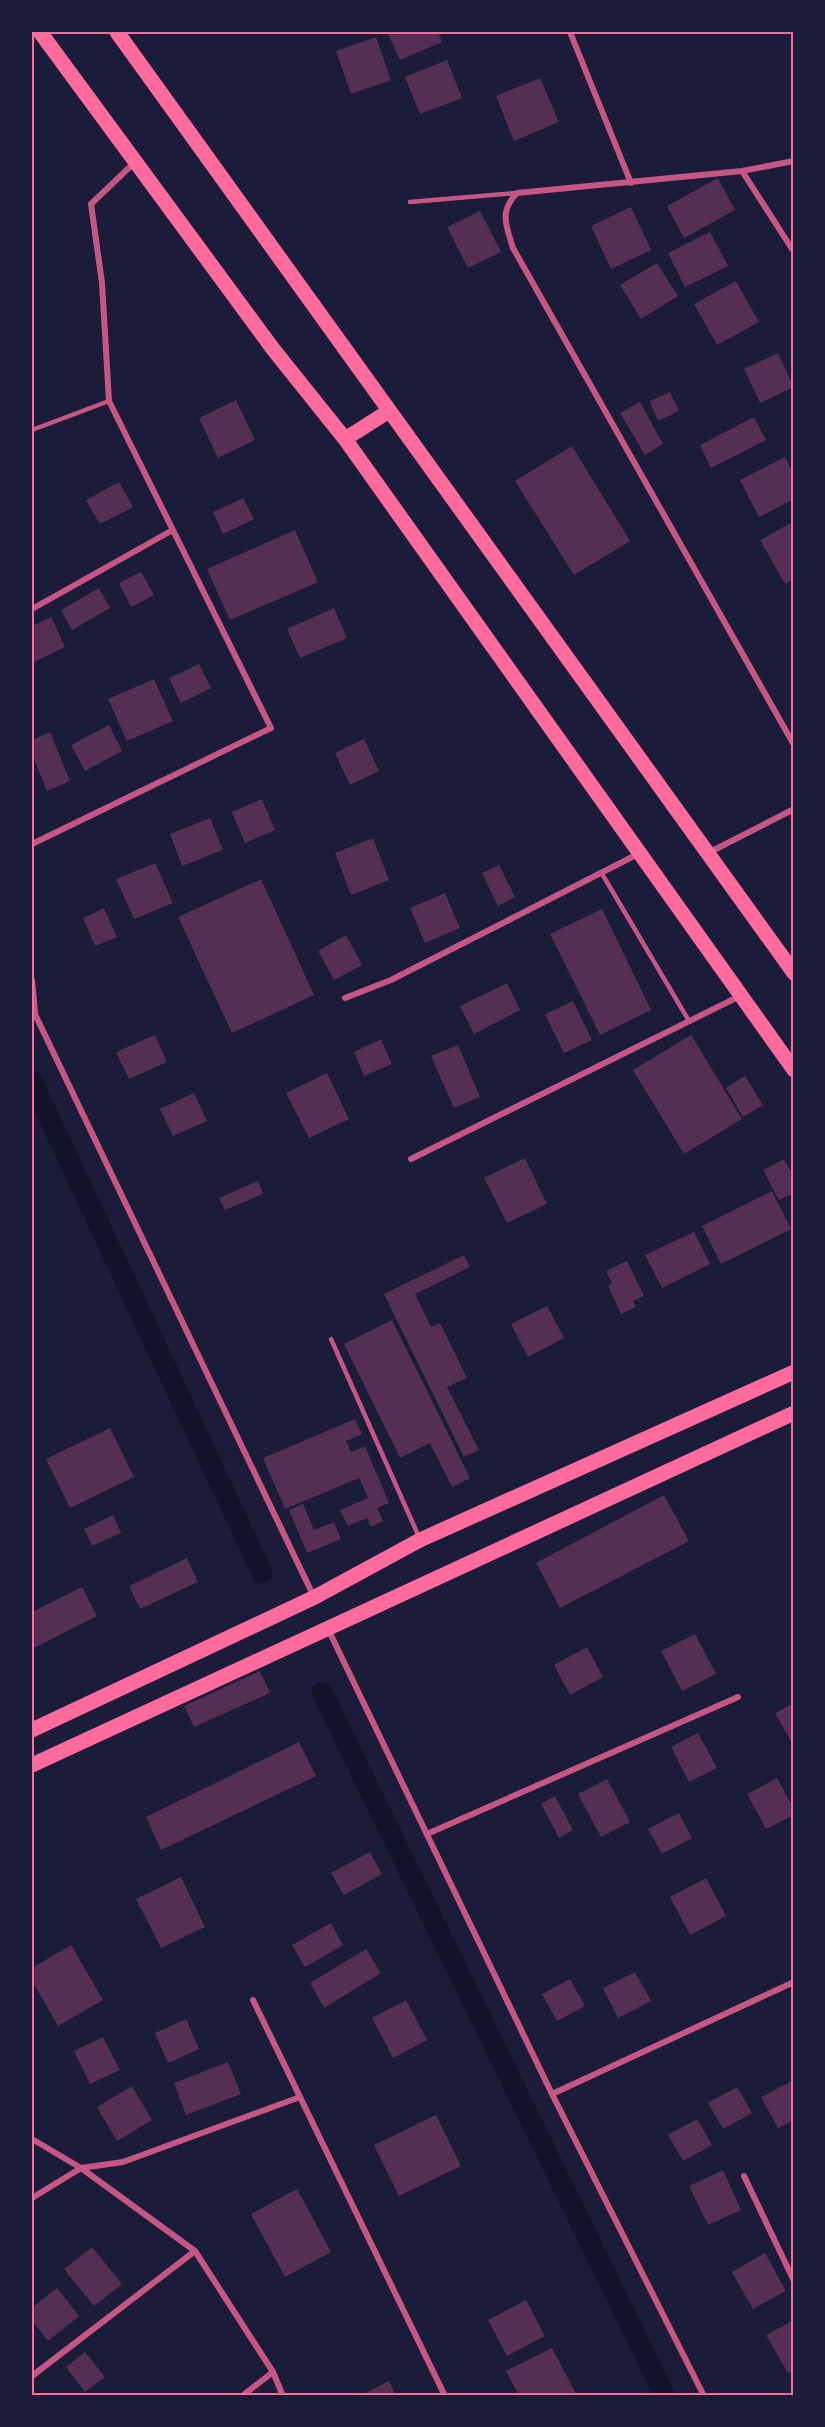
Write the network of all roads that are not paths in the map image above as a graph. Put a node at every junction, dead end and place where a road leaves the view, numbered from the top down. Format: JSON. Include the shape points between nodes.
{"nodes":[{"id":1,"x":40,"y":32,"type":"edge"},
{"id":2,"x":117,"y":32,"type":"edge"},
{"id":3,"x":570,"y":32,"type":"edge"},
{"id":4,"x":136,"y":161,"type":"junction"},
{"id":5,"x":794,"y":161,"type":"edge"},
{"id":6,"x":742,"y":171,"type":"junction"},
{"id":7,"x":631,"y":183,"type":"junction"},
{"id":8,"x":517,"y":193,"type":"junction"},
{"id":9,"x":410,"y":202,"type":"dead end"},
{"id":10,"x":794,"y":252,"type":"edge"},
{"id":11,"x":110,"y":401,"type":"junction"},
{"id":12,"x":388,"y":411,"type":"junction"},
{"id":13,"x":32,"y":430,"type":"edge"},
{"id":14,"x":345,"y":439,"type":"junction"},
{"id":15,"x":171,"y":531,"type":"junction"},
{"id":16,"x":32,"y":609,"type":"edge"},
{"id":17,"x":794,"y":745,"type":"edge"},
{"id":18,"x":794,"y":808,"type":"edge"},
{"id":19,"x":32,"y":844,"type":"edge"},
{"id":20,"x":641,"y":852,"type":"junction"},
{"id":21,"x":709,"y":853,"type":"junction"},
{"id":22,"x":601,"y":872,"type":"junction"},
{"id":23,"x":794,"y":973,"type":"edge"},
{"id":24,"x":32,"y":980,"type":"edge"},
{"id":25,"x":741,"y":995,"type":"junction"},
{"id":26,"x":345,"y":998,"type":"dead end"},
{"id":27,"x":33,"y":1010,"type":"edge"},
{"id":28,"x":689,"y":1021,"type":"junction"},
{"id":29,"x":794,"y":1070,"type":"edge"},
{"id":30,"x":411,"y":1159,"type":"dead end"},
{"id":31,"x":331,"y":1339,"type":"dead end"},
{"id":32,"x":794,"y":1372,"type":"edge"},
{"id":33,"x":794,"y":1413,"type":"edge"},
{"id":34,"x":420,"y":1540,"type":"junction"},
{"id":35,"x":315,"y":1597,"type":"junction"},
{"id":36,"x":328,"y":1629,"type":"junction"},
{"id":37,"x":738,"y":1697,"type":"dead end"},
{"id":38,"x":32,"y":1730,"type":"edge"},
{"id":39,"x":32,"y":1766,"type":"edge"},
{"id":40,"x":427,"y":1834,"type":"junction"},
{"id":41,"x":794,"y":1982,"type":"edge"},
{"id":42,"x":252,"y":2000,"type":"dead end"},
{"id":43,"x":552,"y":2094,"type":"junction"},
{"id":44,"x":300,"y":2097,"type":"junction"},
{"id":45,"x":32,"y":2139,"type":"edge"},
{"id":46,"x":81,"y":2169,"type":"junction"},
{"id":47,"x":744,"y":2176,"type":"dead end"},
{"id":48,"x":32,"y":2198,"type":"edge"},
{"id":49,"x":195,"y":2251,"type":"junction"},
{"id":50,"x":794,"y":2281,"type":"edge"},
{"id":51,"x":273,"y":2372,"type":"junction"},
{"id":52,"x":32,"y":2376,"type":"edge"},
{"id":53,"x":242,"y":2396,"type":"edge"},
{"id":54,"x":283,"y":2396,"type":"edge"},
{"id":55,"x":445,"y":2396,"type":"edge"},
{"id":56,"x":704,"y":2396,"type":"edge"}],
"edges":[{"from":1,"to":4,"type":"main road"},
{"from":2,"to":12,"type":"main road"},
{"from":3,"to":7,"type":"street"},
{"from":4,"to":11,"type":"street","via":[[92,204]]},
{"from":4,"to":14,"type":"main road","via":[[273,349]]},
{"from":5,"to":6,"type":"street"},
{"from":6,"to":7,"type":"street"},
{"from":6,"to":10,"type":"street"},
{"from":7,"to":8,"type":"street"},
{"from":8,"to":9,"type":"lane"},
{"from":8,"to":17,"type":"street","via":[[507,203],[503,218],[513,248]]},
{"from":11,"to":13,"type":"lane"},
{"from":11,"to":15,"type":"street"},
{"from":12,"to":14,"type":"main road"},
{"from":12,"to":21,"type":"main road"},
{"from":14,"to":20,"type":"main road"},
{"from":15,"to":16,"type":"street"},
{"from":15,"to":19,"type":"street","via":[[271,728]]},
{"from":18,"to":21,"type":"street"},
{"from":20,"to":22,"type":"street"},
{"from":20,"to":25,"type":"main road"},
{"from":21,"to":23,"type":"main road"},
{"from":22,"to":26,"type":"street","via":[[391,980]]},
{"from":22,"to":28,"type":"lane"},
{"from":24,"to":27,"type":"street"},
{"from":25,"to":28,"type":"street"},
{"from":25,"to":29,"type":"main road"},
{"from":27,"to":35,"type":"street"},
{"from":28,"to":30,"type":"street"},
{"from":31,"to":34,"type":"lane"},
{"from":32,"to":34,"type":"main road"},
{"from":33,"to":36,"type":"main road"},
{"from":34,"to":35,"type":"main road"},
{"from":35,"to":38,"type":"main road"},
{"from":36,"to":39,"type":"main road"},
{"from":36,"to":40,"type":"street"},
{"from":37,"to":40,"type":"street"},
{"from":40,"to":43,"type":"street"},
{"from":41,"to":43,"type":"street"},
{"from":42,"to":44,"type":"street"},
{"from":43,"to":56,"type":"street"},
{"from":44,"to":46,"type":"street","via":[[123,2162]]},
{"from":44,"to":55,"type":"street"},
{"from":45,"to":46,"type":"street"},
{"from":46,"to":48,"type":"street"},
{"from":46,"to":49,"type":"street"},
{"from":47,"to":50,"type":"street"},
{"from":49,"to":51,"type":"street"},
{"from":49,"to":52,"type":"street"},
{"from":51,"to":53,"type":"street"},
{"from":51,"to":54,"type":"street"}]}
